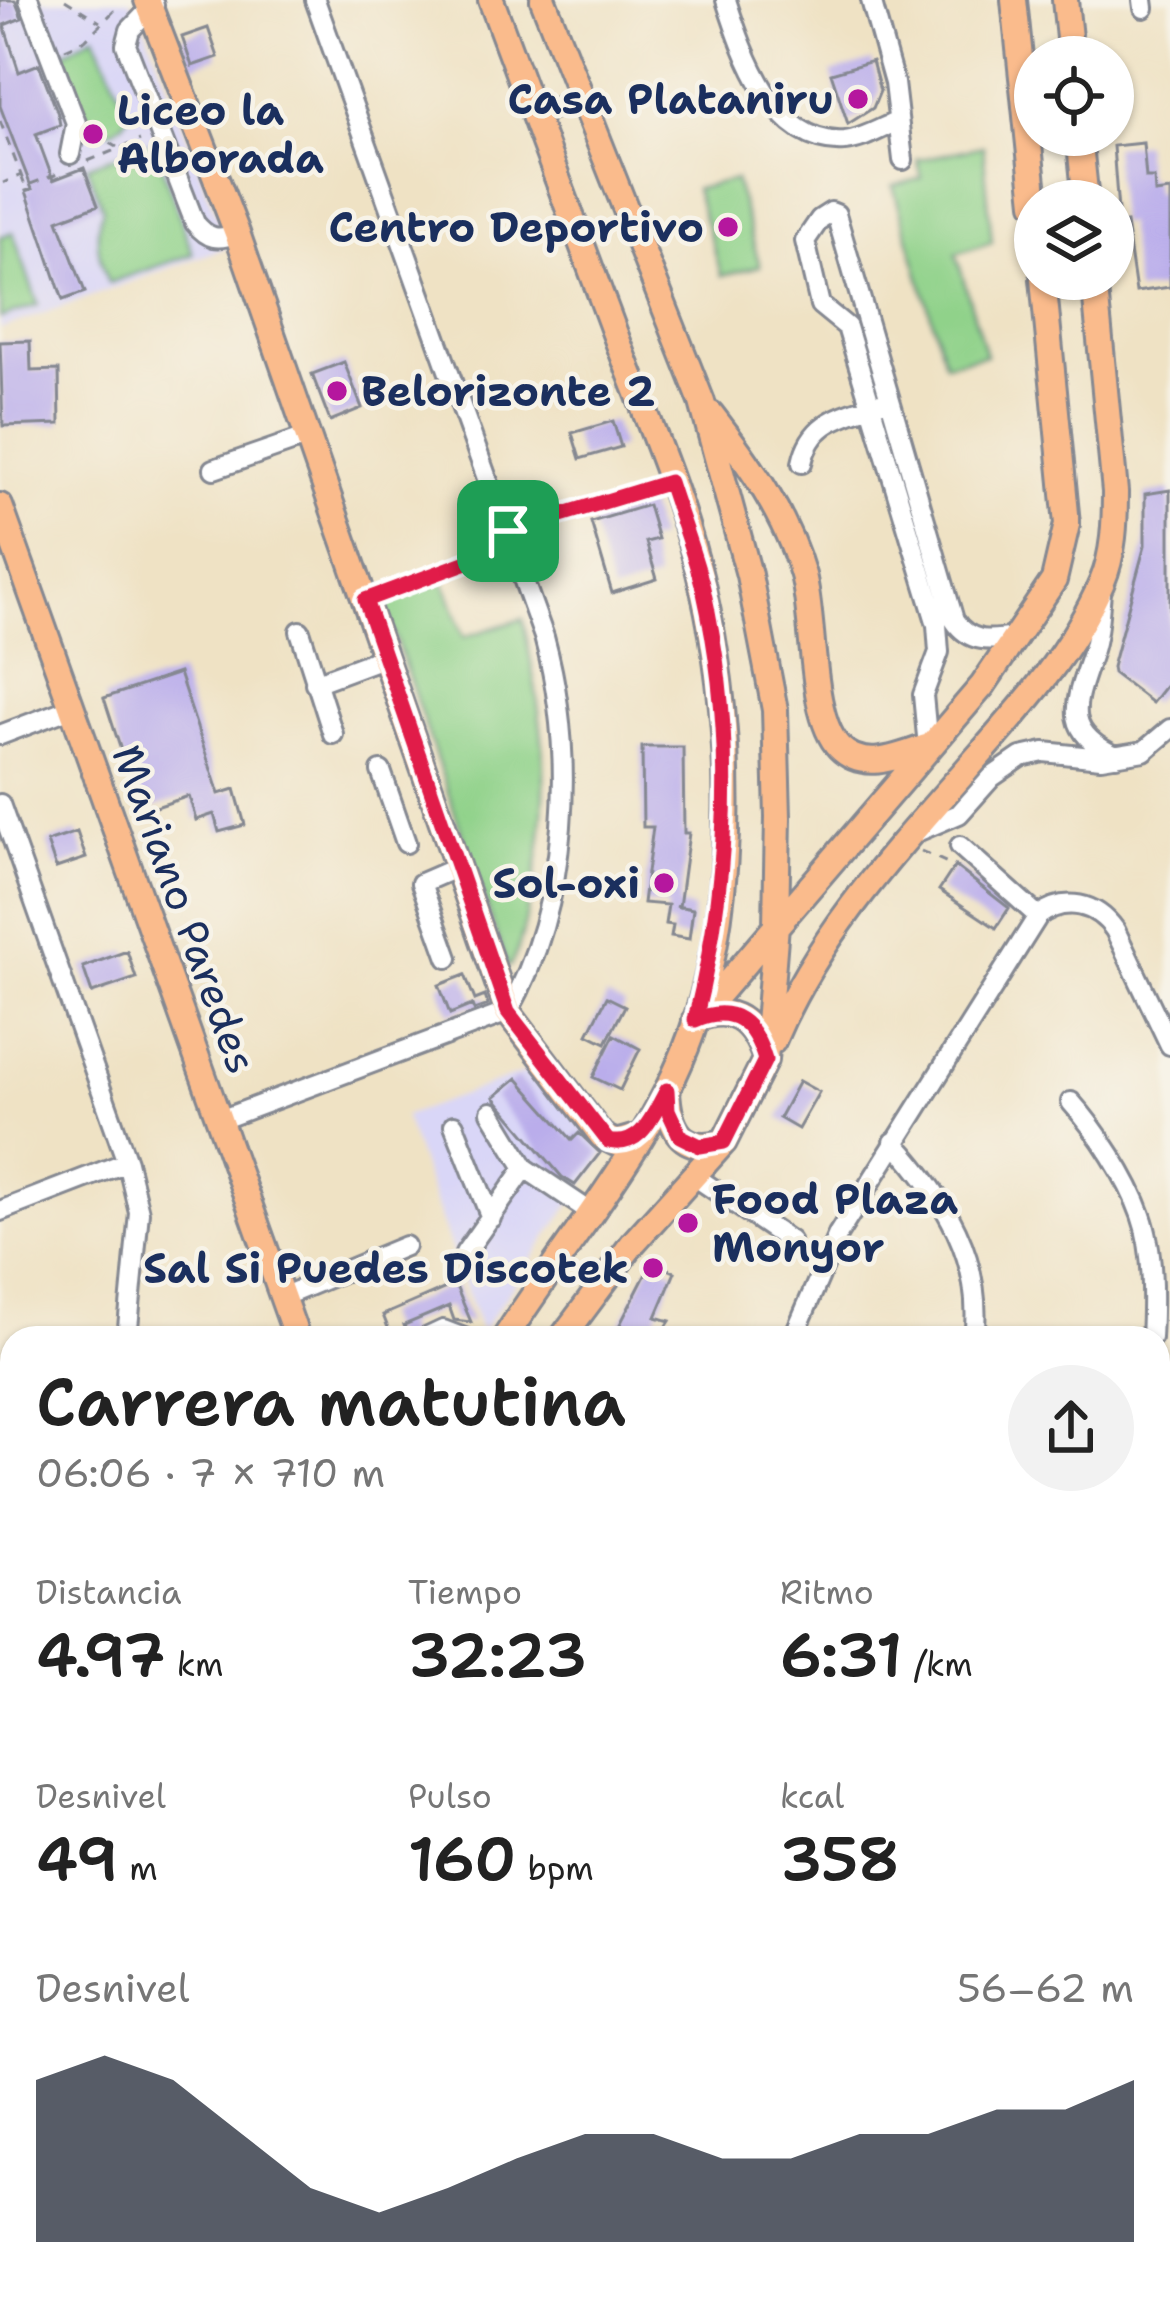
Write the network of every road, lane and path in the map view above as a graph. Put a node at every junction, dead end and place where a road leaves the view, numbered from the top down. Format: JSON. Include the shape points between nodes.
{"nodes":[{"id":1,"x":29,"y":0,"type":"edge"},
{"id":2,"x":65,"y":0,"type":"edge"},
{"id":3,"x":315,"y":0,"type":"edge"},
{"id":4,"x":491,"y":0,"type":"edge"},
{"id":5,"x":543,"y":0,"type":"edge"},
{"id":6,"x":726,"y":0,"type":"edge"},
{"id":7,"x":871,"y":0,"type":"edge"},
{"id":8,"x":1015,"y":0,"type":"edge"},
{"id":9,"x":1065,"y":0,"type":"edge"},
{"id":10,"x":152,"y":3,"type":"edge"},
{"id":11,"x":102,"y":22,"type":"junction"},
{"id":12,"x":130,"y":30,"type":"junction"},
{"id":13,"x":1069,"y":36,"type":"edge"},
{"id":14,"x":49,"y":54,"type":"junction"},
{"id":15,"x":581,"y":99,"type":"junction"},
{"id":16,"x":534,"y":115,"type":"junction"},
{"id":17,"x":0,"y":121,"type":"edge"},
{"id":18,"x":898,"y":121,"type":"junction"},
{"id":19,"x":76,"y":123,"type":"junction"},
{"id":20,"x":119,"y":148,"type":"dead end"},
{"id":21,"x":70,"y":154,"type":"dead end"},
{"id":22,"x":903,"y":160,"type":"dead end"},
{"id":23,"x":1033,"y":180,"type":"edge"},
{"id":24,"x":3,"y":183,"type":"edge"},
{"id":25,"x":237,"y":233,"type":"junction"},
{"id":26,"x":1045,"y":300,"type":"edge"},
{"id":27,"x":1096,"y":300,"type":"edge"},
{"id":28,"x":868,"y":322,"type":"junction"},
{"id":29,"x":847,"y":327,"type":"junction"},
{"id":30,"x":702,"y":402,"type":"junction"},
{"id":31,"x":880,"y":403,"type":"junction"},
{"id":32,"x":309,"y":436,"type":"junction"},
{"id":33,"x":802,"y":463,"type":"dead end"},
{"id":34,"x":214,"y":469,"type":"dead end"},
{"id":35,"x":669,"y":482,"type":"junction"},
{"id":36,"x":0,"y":506,"type":"edge"},
{"id":37,"x":510,"y":538,"type":"junction"},
{"id":38,"x":8,"y":551,"type":"edge"},
{"id":39,"x":930,"y":570,"type":"junction"},
{"id":40,"x":1102,"y":582,"type":"junction"},
{"id":41,"x":365,"y":600,"type":"junction"},
{"id":42,"x":300,"y":631,"type":"dead end"},
{"id":43,"x":1016,"y":637,"type":"junction"},
{"id":44,"x":385,"y":657,"type":"junction"},
{"id":45,"x":315,"y":683,"type":"junction"},
{"id":46,"x":71,"y":708,"type":"junction"},
{"id":47,"x":1170,"y":729,"type":"edge"},
{"id":48,"x":333,"y":734,"type":"dead end"},
{"id":49,"x":0,"y":735,"type":"edge"},
{"id":50,"x":928,"y":747,"type":"junction"},
{"id":51,"x":1116,"y":756,"type":"junction"},
{"id":52,"x":381,"y":771,"type":"dead end"},
{"id":53,"x":430,"y":788,"type":"junction"},
{"id":54,"x":0,"y":804,"type":"edge"},
{"id":55,"x":394,"y":804,"type":"junction"},
{"id":56,"x":906,"y":839,"type":"junction"},
{"id":57,"x":406,"y":843,"type":"dead end"},
{"id":58,"x":956,"y":855,"type":"joint"},
{"id":59,"x":458,"y":867,"type":"junction"},
{"id":60,"x":1038,"y":916,"type":"junction"},
{"id":61,"x":776,"y":925,"type":"junction"},
{"id":62,"x":448,"y":958,"type":"dead end"},
{"id":63,"x":508,"y":1012,"type":"junction"},
{"id":64,"x":695,"y":1020,"type":"junction"},
{"id":65,"x":1170,"y":1045,"type":"edge"},
{"id":66,"x":765,"y":1060,"type":"junction"},
{"id":67,"x":667,"y":1090,"type":"junction"},
{"id":68,"x":1071,"y":1102,"type":"dead end"},
{"id":69,"x":491,"y":1112,"type":"dead end"},
{"id":70,"x":220,"y":1120,"type":"junction"},
{"id":71,"x":454,"y":1125,"type":"dead end"},
{"id":72,"x":640,"y":1136,"type":"junction"},
{"id":73,"x":724,"y":1142,"type":"junction"},
{"id":74,"x":893,"y":1142,"type":"junction"},
{"id":75,"x":127,"y":1162,"type":"junction"},
{"id":76,"x":525,"y":1168,"type":"junction"},
{"id":77,"x":694,"y":1175,"type":"junction"},
{"id":78,"x":0,"y":1210,"type":"edge"},
{"id":79,"x":590,"y":1211,"type":"junction"},
{"id":80,"x":490,"y":1218,"type":"junction"},
{"id":81,"x":790,"y":1241,"type":"dead end"},
{"id":82,"x":405,"y":1246,"type":"dead end"},
{"id":83,"x":465,"y":1253,"type":"dead end"},
{"id":84,"x":282,"y":1297,"type":"junction"},
{"id":85,"x":128,"y":1326,"type":"edge"},
{"id":86,"x":293,"y":1326,"type":"edge"},
{"id":87,"x":513,"y":1326,"type":"edge"},
{"id":88,"x":571,"y":1326,"type":"edge"},
{"id":89,"x":798,"y":1326,"type":"edge"},
{"id":90,"x":974,"y":1326,"type":"edge"},
{"id":91,"x":1151,"y":1326,"type":"edge"}],
"edges":[{"from":1,"to":14,"type":"street"},
{"from":2,"to":11,"type":"path"},
{"from":3,"to":37,"type":"street"},
{"from":4,"to":16,"type":"main road"},
{"from":5,"to":15,"type":"main road"},
{"from":6,"to":18,"type":"street","via":[[758,80],[807,132],[850,141]]},
{"from":7,"to":18,"type":"street"},
{"from":8,"to":23,"type":"main road"},
{"from":9,"to":13,"type":"main road"},
{"from":10,"to":12,"type":"street"},
{"from":10,"to":25,"type":"main road"},
{"from":11,"to":12,"type":"path","via":[[114,11]]},
{"from":11,"to":14,"type":"path","via":[[80,44]]},
{"from":12,"to":25,"type":"street","via":[[126,44],[195,223],[221,240]]},
{"from":14,"to":19,"type":"street"},
{"from":15,"to":16,"type":"street"},
{"from":15,"to":30,"type":"main road"},
{"from":16,"to":35,"type":"main road"},
{"from":17,"to":24,"type":"path","via":[[21,175]]},
{"from":18,"to":22,"type":"street"},
{"from":19,"to":20,"type":"path"},
{"from":19,"to":21,"type":"street"},
{"from":25,"to":32,"type":"main road"},
{"from":26,"to":43,"type":"main road","via":[[1067,524],[1054,580]]},
{"from":27,"to":40,"type":"main road","via":[[1115,492]]},
{"from":28,"to":29,"type":"street"},
{"from":28,"to":29,"type":"street","via":[[831,212],[805,242],[820,305]]},
{"from":28,"to":31,"type":"street"},
{"from":29,"to":31,"type":"street"},
{"from":30,"to":50,"type":"main road","via":[[776,509],[803,576],[828,732],[866,762]]},
{"from":30,"to":61,"type":"main road","via":[[775,710]]},
{"from":31,"to":33,"type":"street","via":[[815,430]]},
{"from":31,"to":39,"type":"street"},
{"from":32,"to":34,"type":"street"},
{"from":32,"to":41,"type":"main road"},
{"from":35,"to":37,"type":"path"},
{"from":35,"to":64,"type":"main road","via":[[703,587],[724,713],[727,822]]},
{"from":36,"to":38,"type":"main road","name":"Mariano Paredes"},
{"from":37,"to":41,"type":"path"},
{"from":37,"to":63,"type":"street","via":[[549,657],[564,767],[549,894],[530,969]]},
{"from":38,"to":46,"type":"main road","name":"Mariano Paredes"},
{"from":39,"to":43,"type":"street","via":[[964,634]]},
{"from":39,"to":50,"type":"street","via":[[939,634],[922,695]]},
{"from":40,"to":51,"type":"street","via":[[1076,714],[1089,740]]},
{"from":40,"to":56,"type":"main road","via":[[1049,676]]},
{"from":41,"to":44,"type":"main road"},
{"from":42,"to":45,"type":"street"},
{"from":43,"to":50,"type":"main road"},
{"from":44,"to":45,"type":"street"},
{"from":44,"to":53,"type":"main road"},
{"from":45,"to":48,"type":"street"},
{"from":46,"to":49,"type":"street"},
{"from":46,"to":70,"type":"main road","name":"Mariano Paredes"},
{"from":47,"to":51,"type":"street","via":[[1144,751]]},
{"from":50,"to":61,"type":"main road"},
{"from":51,"to":56,"type":"street","via":[[1021,758],[959,814]]},
{"from":52,"to":55,"type":"street"},
{"from":53,"to":55,"type":"street"},
{"from":53,"to":59,"type":"main road"},
{"from":54,"to":75,"type":"street"},
{"from":55,"to":57,"type":"street"},
{"from":56,"to":58,"type":"path"},
{"from":56,"to":66,"type":"main road","via":[[832,932]]},
{"from":58,"to":60,"type":"street"},
{"from":59,"to":62,"type":"street","via":[[421,883]]},
{"from":59,"to":63,"type":"main road"},
{"from":60,"to":65,"type":"street","via":[[1067,904],[1101,914]]},
{"from":60,"to":74,"type":"street"},
{"from":61,"to":64,"type":"main road"},
{"from":61,"to":66,"type":"main road"},
{"from":63,"to":70,"type":"street"},
{"from":63,"to":72,"type":"main road","via":[[602,1136],[616,1143]]},
{"from":64,"to":66,"type":"main road","via":[[724,1012],[742,1017]]},
{"from":64,"to":67,"type":"main road"},
{"from":66,"to":73,"type":"main road"},
{"from":67,"to":72,"type":"main road"},
{"from":67,"to":73,"type":"main road","via":[[680,1136],[700,1146]]},
{"from":68,"to":91,"type":"street","via":[[1142,1215]]},
{"from":69,"to":76,"type":"street"},
{"from":70,"to":84,"type":"main road","name":"Mariano Paredes"},
{"from":71,"to":80,"type":"street"},
{"from":72,"to":79,"type":"main road"},
{"from":73,"to":77,"type":"main road"},
{"from":74,"to":89,"type":"street","via":[[838,1234]]},
{"from":74,"to":90,"type":"street","via":[[957,1228]]},
{"from":75,"to":78,"type":"street"},
{"from":75,"to":85,"type":"street","via":[[139,1212]]},
{"from":76,"to":79,"type":"street"},
{"from":76,"to":80,"type":"street"},
{"from":77,"to":81,"type":"street"},
{"from":77,"to":88,"type":"main road"},
{"from":79,"to":87,"type":"main road"},
{"from":80,"to":83,"type":"street"},
{"from":82,"to":84,"type":"street"},
{"from":84,"to":86,"type":"main road","name":"Mariano Paredes"}]}
